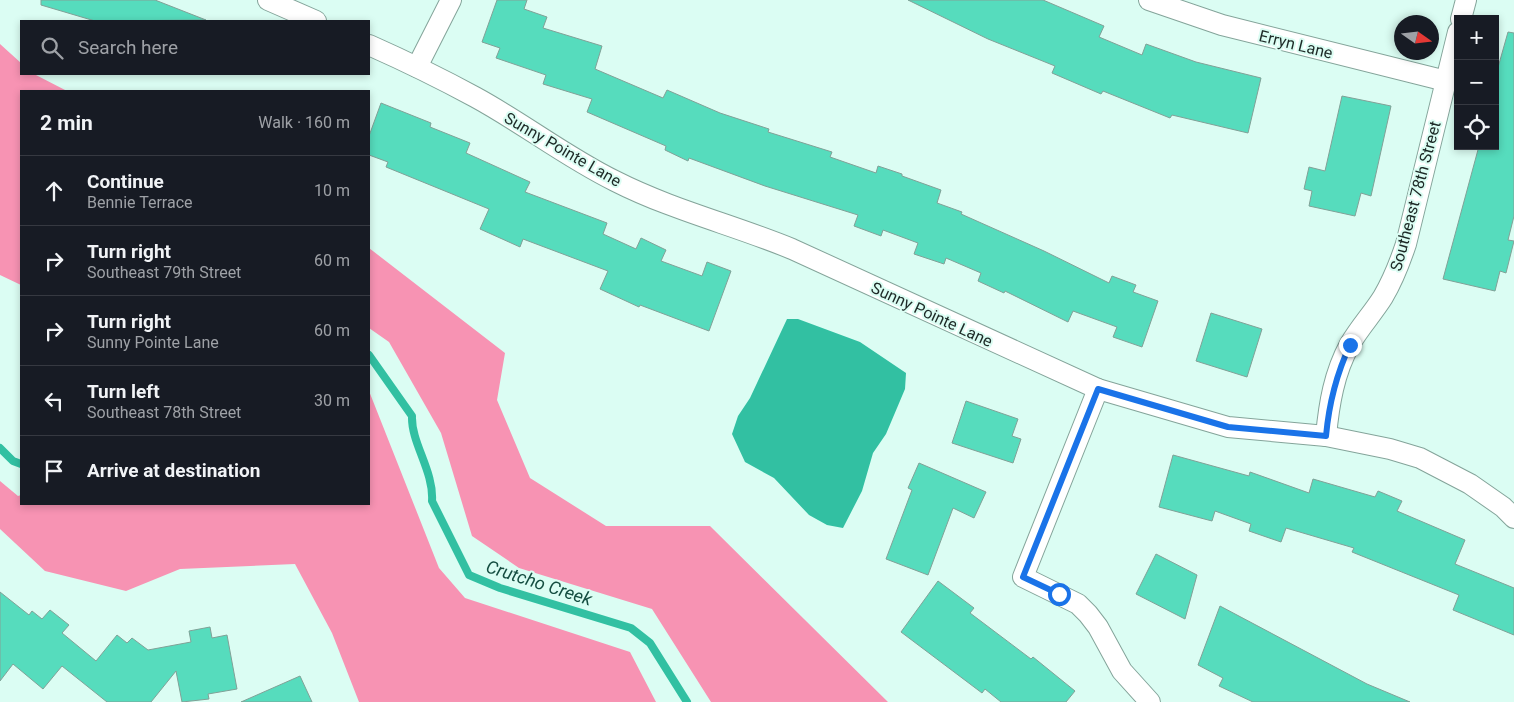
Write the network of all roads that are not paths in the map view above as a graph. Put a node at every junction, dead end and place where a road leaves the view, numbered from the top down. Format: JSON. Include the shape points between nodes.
{"nodes":[{"id":1,"x":268,"y":0,"type":"edge"},
{"id":2,"x":451,"y":0,"type":"edge"},
{"id":3,"x":1149,"y":0,"type":"edge"},
{"id":4,"x":1466,"y":0,"type":"edge"},
{"id":5,"x":1462,"y":15,"type":"edge"},
{"id":6,"x":314,"y":20,"type":"edge"},
{"id":7,"x":370,"y":45,"type":"edge"},
{"id":8,"x":1454,"y":48,"type":"edge"},
{"id":9,"x":417,"y":67,"type":"junction"},
{"id":10,"x":1446,"y":81,"type":"junction"},
{"id":11,"x":1098,"y":389,"type":"junction"},
{"id":12,"x":1326,"y":436,"type":"junction"},
{"id":13,"x":1514,"y":518,"type":"edge"},
{"id":14,"x":1150,"y":702,"type":"edge"}],
"edges":[{"from":1,"to":6,"type":"street"},
{"from":2,"to":9,"type":"street"},
{"from":3,"to":10,"type":"street","name":"Erryn Lane","via":[[1222,25]]},
{"from":4,"to":5,"type":"street"},
{"from":7,"to":9,"type":"street","name":"Sunny Pointe Lane"},
{"from":8,"to":10,"type":"street","name":"Southeast 78th Street"},
{"from":9,"to":11,"type":"street","name":"Sunny Pointe Lane","via":[[476,97],[616,182],[688,212],[761,236]]},
{"from":10,"to":12,"type":"street","name":"Southeast 78th Street","via":[[1403,253],[1383,296],[1350,345],[1337,374],[1329,404]]},
{"from":11,"to":12,"type":"street","name":"Sunny Pointe Lane","via":[[1228,427]]},
{"from":11,"to":14,"type":"street","via":[[1023,577],[1078,604],[1098,627],[1122,671]]},
{"from":12,"to":13,"type":"street","name":"Sunny Pointe Lane","via":[[1420,458],[1470,484]]}]}
